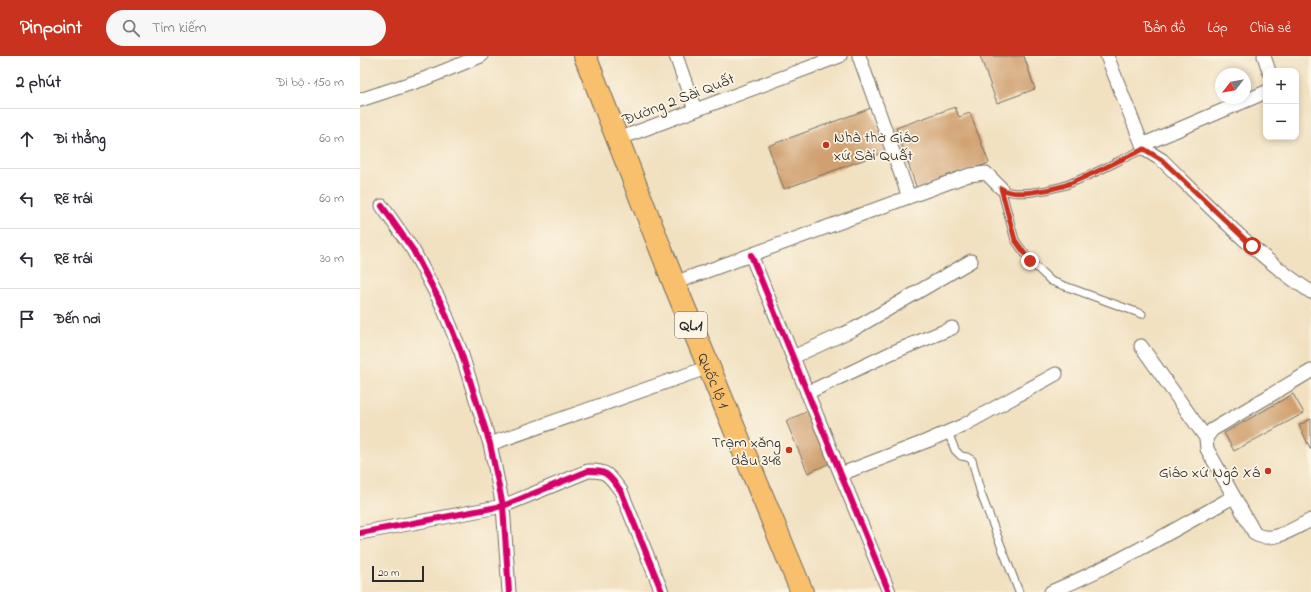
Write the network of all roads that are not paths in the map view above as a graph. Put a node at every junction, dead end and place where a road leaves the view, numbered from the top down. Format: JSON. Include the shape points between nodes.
{"nodes":[{"id":1,"x":480,"y":56,"type":"edge"},
{"id":2,"x":585,"y":56,"type":"edge"},
{"id":3,"x":676,"y":56,"type":"edge"},
{"id":4,"x":840,"y":56,"type":"edge"},
{"id":5,"x":859,"y":56,"type":"edge"},
{"id":6,"x":1107,"y":56,"type":"edge"},
{"id":7,"x":1264,"y":56,"type":"edge"},
{"id":8,"x":1268,"y":68,"type":"edge"},
{"id":9,"x":1263,"y":93,"type":"edge"},
{"id":10,"x":360,"y":100,"type":"edge"},
{"id":11,"x":695,"y":110,"type":"junction"},
{"id":12,"x":618,"y":139,"type":"junction"},
{"id":13,"x":1143,"y":147,"type":"junction"},
{"id":14,"x":1001,"y":188,"type":"junction"},
{"id":15,"x":909,"y":197,"type":"junction"},
{"id":16,"x":382,"y":206,"type":"dead end"},
{"id":17,"x":751,"y":255,"type":"junction"},
{"id":18,"x":971,"y":261,"type":"dead end"},
{"id":19,"x":674,"y":283,"type":"junction"},
{"id":20,"x":1311,"y":292,"type":"edge"},
{"id":21,"x":1142,"y":314,"type":"dead end"},
{"id":22,"x":952,"y":328,"type":"dead end"},
{"id":23,"x":1141,"y":346,"type":"dead end"},
{"id":24,"x":793,"y":358,"type":"junction"},
{"id":25,"x":709,"y":367,"type":"junction"},
{"id":26,"x":1311,"y":371,"type":"edge"},
{"id":27,"x":1056,"y":374,"type":"dead end"},
{"id":28,"x":807,"y":393,"type":"junction"},
{"id":29,"x":948,"y":432,"type":"junction"},
{"id":30,"x":1206,"y":438,"type":"junction"},
{"id":31,"x":490,"y":444,"type":"junction"},
{"id":32,"x":840,"y":474,"type":"junction"},
{"id":33,"x":1233,"y":497,"type":"junction"},
{"id":34,"x":503,"y":506,"type":"junction"},
{"id":35,"x":1311,"y":520,"type":"edge"},
{"id":36,"x":360,"y":533,"type":"edge"},
{"id":37,"x":509,"y":592,"type":"edge"},
{"id":38,"x":662,"y":592,"type":"edge"},
{"id":39,"x":802,"y":592,"type":"edge"},
{"id":40,"x":889,"y":592,"type":"edge"},
{"id":41,"x":1020,"y":592,"type":"edge"},
{"id":42,"x":1051,"y":592,"type":"edge"}],
"edges":[{"from":1,"to":10,"type":"street","via":[[424,79]]},
{"from":2,"to":12,"type":"highway","name":"Quốc lộ 1","number":"QL.1"},
{"from":3,"to":11,"type":"street"},
{"from":4,"to":11,"type":"street","name":"Đường 2 Sài Quất"},
{"from":5,"to":15,"type":"street"},
{"from":6,"to":13,"type":"street"},
{"from":7,"to":8,"type":"street"},
{"from":9,"to":13,"type":"street"},
{"from":11,"to":12,"type":"street","name":"Đường 2 Sài Quất"},
{"from":12,"to":19,"type":"highway","name":"Quốc lộ 1","number":"QL.1"},
{"from":13,"to":14,"type":"lane","via":[[1062,186],[1016,194]]},
{"from":13,"to":20,"type":"street","via":[[1162,160],[1252,246]]},
{"from":14,"to":15,"type":"street","via":[[986,173],[980,173]]},
{"from":14,"to":21,"type":"lane","via":[[1015,240],[1030,261],[1052,281]]},
{"from":15,"to":17,"type":"street"},
{"from":16,"to":31,"type":"street","via":[[412,250],[442,305],[461,352]]},
{"from":17,"to":19,"type":"street"},
{"from":17,"to":24,"type":"street"},
{"from":18,"to":24,"type":"street","via":[[854,329]]},
{"from":19,"to":25,"type":"highway","name":"Quốc lộ 1","number":"QL.1"},
{"from":22,"to":28,"type":"street"},
{"from":23,"to":30,"type":"street"},
{"from":24,"to":28,"type":"street"},
{"from":25,"to":31,"type":"street"},
{"from":25,"to":39,"type":"highway","name":"Quốc lộ 1","number":"QL.1"},
{"from":26,"to":30,"type":"street","via":[[1212,430]]},
{"from":27,"to":29,"type":"street"},
{"from":28,"to":32,"type":"street"},
{"from":29,"to":32,"type":"street"},
{"from":29,"to":41,"type":"lane","via":[[955,450],[961,456],[972,460],[981,494]]},
{"from":30,"to":33,"type":"street","via":[[1207,449]]},
{"from":31,"to":34,"type":"street"},
{"from":32,"to":40,"type":"street"},
{"from":33,"to":35,"type":"street","via":[[1255,534],[1262,538],[1271,539]]},
{"from":33,"to":42,"type":"street","via":[[1092,574]]},
{"from":34,"to":36,"type":"street"},
{"from":34,"to":37,"type":"street"},
{"from":34,"to":38,"type":"street","via":[[588,471],[602,471],[621,491]]}]}
